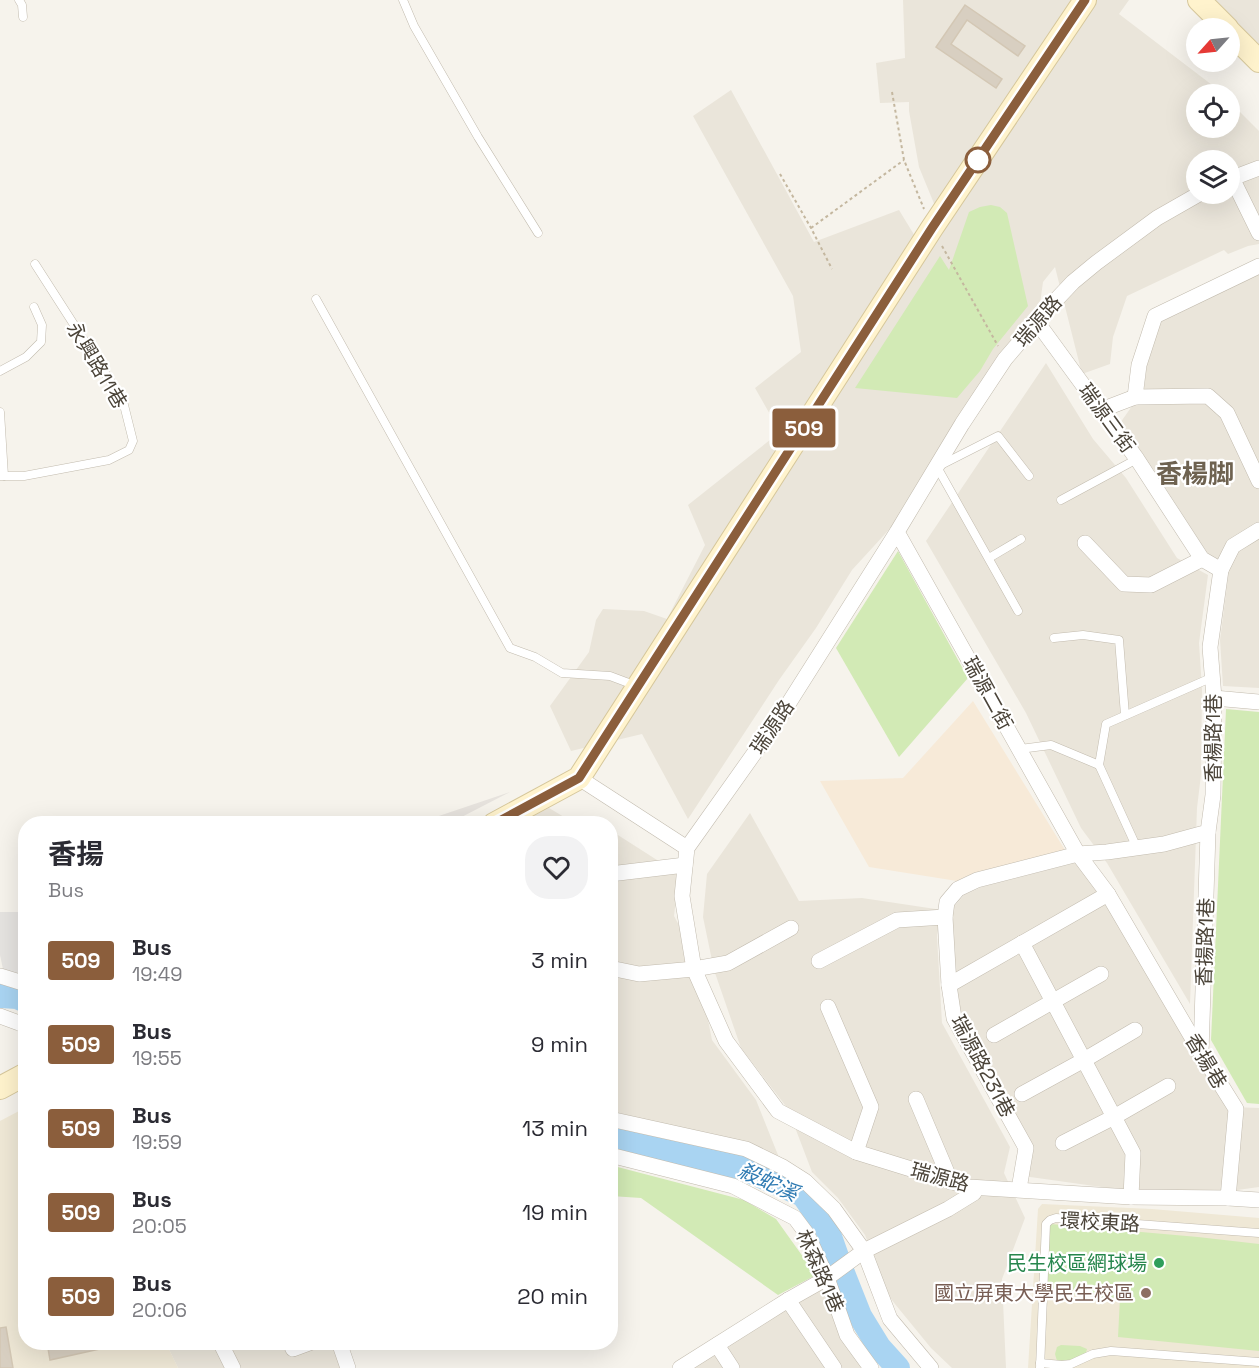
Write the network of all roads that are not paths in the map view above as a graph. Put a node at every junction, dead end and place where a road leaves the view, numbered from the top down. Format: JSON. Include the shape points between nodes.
{"nodes":[{"id":1,"x":19,"y":0,"type":"edge"},
{"id":2,"x":403,"y":0,"type":"edge"},
{"id":3,"x":1085,"y":0,"type":"edge"},
{"id":4,"x":1199,"y":0,"type":"edge"},
{"id":5,"x":22,"y":17,"type":"dead end"},
{"id":6,"x":1217,"y":18,"type":"edge"},
{"id":7,"x":1240,"y":42,"type":"edge"},
{"id":8,"x":1259,"y":61,"type":"edge"},
{"id":9,"x":1259,"y":168,"type":"edge"},
{"id":10,"x":1240,"y":175,"type":"edge"},
{"id":11,"x":1240,"y":196,"type":"edge"},
{"id":12,"x":1186,"y":201,"type":"edge"},
{"id":13,"x":538,"y":233,"type":"dead end"},
{"id":14,"x":1259,"y":233,"type":"edge"},
{"id":15,"x":35,"y":264,"type":"dead end"},
{"id":16,"x":1259,"y":266,"type":"edge"},
{"id":17,"x":316,"y":300,"type":"dead end"},
{"id":18,"x":34,"y":307,"type":"dead end"},
{"id":19,"x":1037,"y":322,"type":"junction"},
{"id":20,"x":0,"y":371,"type":"edge"},
{"id":21,"x":1135,"y":398,"type":"junction"},
{"id":22,"x":1101,"y":410,"type":"junction"},
{"id":23,"x":0,"y":412,"type":"edge"},
{"id":24,"x":1137,"y":459,"type":"junction"},
{"id":25,"x":938,"y":467,"type":"junction"},
{"id":26,"x":2,"y":476,"type":"edge"},
{"id":27,"x":1029,"y":476,"type":"dead end"},
{"id":28,"x":1259,"y":480,"type":"edge"},
{"id":29,"x":1061,"y":500,"type":"dead end"},
{"id":30,"x":1259,"y":530,"type":"edge"},
{"id":31,"x":897,"y":532,"type":"junction"},
{"id":32,"x":1021,"y":539,"type":"dead end"},
{"id":33,"x":1085,"y":543,"type":"dead end"},
{"id":34,"x":989,"y":558,"type":"junction"},
{"id":35,"x":1202,"y":559,"type":"junction"},
{"id":36,"x":1221,"y":570,"type":"junction"},
{"id":37,"x":1018,"y":611,"type":"dead end"},
{"id":38,"x":1054,"y":638,"type":"dead end"},
{"id":39,"x":1212,"y":677,"type":"junction"},
{"id":40,"x":639,"y":687,"type":"junction"},
{"id":41,"x":1214,"y":698,"type":"junction"},
{"id":42,"x":1259,"y":702,"type":"edge"},
{"id":43,"x":1125,"y":715,"type":"junction"},
{"id":44,"x":1020,"y":749,"type":"junction"},
{"id":45,"x":1098,"y":765,"type":"junction"},
{"id":46,"x":579,"y":778,"type":"junction"},
{"id":47,"x":509,"y":816,"type":"edge"},
{"id":48,"x":1208,"y":832,"type":"junction"},
{"id":49,"x":687,"y":848,"type":"junction"},
{"id":50,"x":1137,"y":848,"type":"junction"},
{"id":51,"x":1078,"y":854,"type":"junction"},
{"id":52,"x":686,"y":865,"type":"junction"},
{"id":53,"x":618,"y":873,"type":"edge"},
{"id":54,"x":1108,"y":894,"type":"junction"},
{"id":55,"x":945,"y":917,"type":"junction"},
{"id":56,"x":791,"y":928,"type":"dead end"},
{"id":57,"x":1022,"y":943,"type":"junction"},
{"id":58,"x":819,"y":961,"type":"dead end"},
{"id":59,"x":694,"y":969,"type":"junction"},
{"id":60,"x":618,"y":970,"type":"edge"},
{"id":61,"x":1101,"y":974,"type":"dead end"},
{"id":62,"x":0,"y":976,"type":"edge"},
{"id":63,"x":18,"y":982,"type":"edge"},
{"id":64,"x":949,"y":985,"type":"junction"},
{"id":65,"x":1053,"y":1002,"type":"junction"},
{"id":66,"x":828,"y":1007,"type":"dead end"},
{"id":67,"x":0,"y":1016,"type":"edge"},
{"id":68,"x":18,"y":1023,"type":"edge"},
{"id":69,"x":1135,"y":1030,"type":"dead end"},
{"id":70,"x":994,"y":1035,"type":"dead end"},
{"id":71,"x":1201,"y":1053,"type":"junction"},
{"id":72,"x":1084,"y":1060,"type":"junction"},
{"id":73,"x":18,"y":1078,"type":"edge"},
{"id":74,"x":1168,"y":1086,"type":"dead end"},
{"id":75,"x":0,"y":1088,"type":"edge"},
{"id":76,"x":1022,"y":1094,"type":"dead end"},
{"id":77,"x":916,"y":1099,"type":"dead end"},
{"id":78,"x":1114,"y":1117,"type":"junction"},
{"id":79,"x":618,"y":1121,"type":"edge"},
{"id":80,"x":1063,"y":1143,"type":"dead end"},
{"id":81,"x":856,"y":1152,"type":"junction"},
{"id":82,"x":618,"y":1157,"type":"edge"},
{"id":83,"x":951,"y":1182,"type":"junction"},
{"id":84,"x":1019,"y":1189,"type":"junction"},
{"id":85,"x":974,"y":1193,"type":"dead end"},
{"id":86,"x":1131,"y":1197,"type":"junction"},
{"id":87,"x":1228,"y":1198,"type":"junction"},
{"id":88,"x":1259,"y":1200,"type":"edge"},
{"id":89,"x":1259,"y":1233,"type":"edge"},
{"id":90,"x":864,"y":1251,"type":"junction"},
{"id":91,"x":827,"y":1278,"type":"junction"},
{"id":92,"x":788,"y":1300,"type":"junction"},
{"id":93,"x":717,"y":1345,"type":"junction"},
{"id":94,"x":224,"y":1350,"type":"edge"},
{"id":95,"x":342,"y":1350,"type":"edge"},
{"id":96,"x":1259,"y":1362,"type":"edge"},
{"id":97,"x":1040,"y":1366,"type":"edge"},
{"id":98,"x":233,"y":1368,"type":"edge"},
{"id":99,"x":348,"y":1368,"type":"edge"},
{"id":100,"x":680,"y":1368,"type":"edge"},
{"id":101,"x":732,"y":1368,"type":"edge"},
{"id":102,"x":834,"y":1368,"type":"edge"},
{"id":103,"x":871,"y":1368,"type":"edge"},
{"id":104,"x":931,"y":1368,"type":"edge"}],
"edges":[{"from":1,"to":5,"type":"lane"},
{"from":2,"to":13,"type":"lane","via":[[478,137]]},
{"from":3,"to":40,"type":"street","via":[[932,228]]},
{"from":4,"to":6,"type":"street"},
{"from":7,"to":8,"type":"street"},
{"from":9,"to":10,"type":"street"},
{"from":11,"to":14,"type":"street"},
{"from":12,"to":19,"type":"street","name":"瑞源路","via":[[1096,263]]},
{"from":15,"to":26,"type":"lane","name":"永興路11巷","via":[[123,401],[133,441],[129,450],[109,460],[24,476]]},
{"from":16,"to":21,"type":"street","via":[[1155,316],[1139,365]]},
{"from":17,"to":40,"type":"lane","via":[[510,648],[562,673],[610,676]]},
{"from":18,"to":20,"type":"lane","via":[[42,325],[41,342],[26,357]]},
{"from":19,"to":22,"type":"street","name":"瑞源三街"},
{"from":19,"to":25,"type":"street","name":"瑞源路","via":[[1005,359]]},
{"from":21,"to":22,"type":"street"},
{"from":21,"to":28,"type":"street","via":[[1208,396],[1227,413]]},
{"from":22,"to":24,"type":"street","name":"瑞源三街"},
{"from":23,"to":26,"type":"lane"},
{"from":24,"to":29,"type":"lane"},
{"from":24,"to":35,"type":"street","name":"瑞源三街"},
{"from":25,"to":27,"type":"lane","via":[[998,436]]},
{"from":25,"to":31,"type":"street","name":"瑞源路"},
{"from":25,"to":34,"type":"lane"},
{"from":30,"to":36,"type":"street","name":"香楊路1巷","via":[[1233,546]]},
{"from":31,"to":44,"type":"street","name":"瑞源二街"},
{"from":31,"to":49,"type":"street","name":"瑞源路","via":[[780,717]]},
{"from":32,"to":34,"type":"lane"},
{"from":33,"to":35,"type":"street","via":[[1124,585],[1151,585]]},
{"from":34,"to":37,"type":"lane"},
{"from":35,"to":36,"type":"street","name":"瑞源三街"},
{"from":36,"to":39,"type":"street","name":"香楊路1巷","via":[[1210,647]]},
{"from":38,"to":43,"type":"lane","via":[[1083,635],[1119,640]]},
{"from":39,"to":41,"type":"street","name":"香楊路1巷"},
{"from":39,"to":43,"type":"lane"},
{"from":40,"to":46,"type":"street"},
{"from":41,"to":42,"type":"street"},
{"from":41,"to":48,"type":"street","name":"香楊路1巷","via":[[1213,795]]},
{"from":43,"to":45,"type":"lane","via":[[1106,724]]},
{"from":44,"to":45,"type":"lane","via":[[1052,745]]},
{"from":44,"to":51,"type":"street","name":"瑞源二街"},
{"from":45,"to":50,"type":"lane"},
{"from":46,"to":47,"type":"street"},
{"from":46,"to":49,"type":"street"},
{"from":48,"to":50,"type":"street"},
{"from":48,"to":71,"type":"street","name":"香揚路1巷"},
{"from":49,"to":52,"type":"street","name":"瑞源路"},
{"from":50,"to":51,"type":"street"},
{"from":51,"to":54,"type":"street","name":"香揚巷"},
{"from":51,"to":55,"type":"street","name":"瑞源路231巷","via":[[977,880],[958,889],[947,902]]},
{"from":52,"to":53,"type":"street"},
{"from":52,"to":59,"type":"street","name":"瑞源路","via":[[682,896]]},
{"from":54,"to":57,"type":"street"},
{"from":54,"to":71,"type":"street","name":"香揚巷"},
{"from":55,"to":58,"type":"street","via":[[897,920]]},
{"from":55,"to":64,"type":"street","name":"瑞源路231巷"},
{"from":56,"to":59,"type":"street","via":[[729,963]]},
{"from":57,"to":64,"type":"street"},
{"from":57,"to":65,"type":"street"},
{"from":59,"to":60,"type":"street","via":[[639,974]]},
{"from":59,"to":81,"type":"street","name":"瑞源路","via":[[726,1041],[778,1111]]},
{"from":61,"to":65,"type":"street"},
{"from":62,"to":63,"type":"street"},
{"from":64,"to":84,"type":"street","name":"瑞源路231巷","via":[[954,1018],[1026,1148]]},
{"from":65,"to":70,"type":"street"},
{"from":65,"to":72,"type":"street"},
{"from":66,"to":81,"type":"street","via":[[871,1107]]},
{"from":67,"to":68,"type":"street"},
{"from":69,"to":72,"type":"street"},
{"from":71,"to":87,"type":"street","name":"香揚巷","via":[[1236,1109]]},
{"from":72,"to":76,"type":"street"},
{"from":72,"to":78,"type":"street"},
{"from":73,"to":75,"type":"street"},
{"from":74,"to":78,"type":"street"},
{"from":77,"to":83,"type":"street"},
{"from":78,"to":80,"type":"street"},
{"from":78,"to":86,"type":"street","via":[[1133,1153]]},
{"from":79,"to":90,"type":"street","via":[[746,1149],[783,1167],[805,1181],[834,1209]]},
{"from":81,"to":83,"type":"street","name":"瑞源路"},
{"from":82,"to":91,"type":"street","name":"林森路1巷","via":[[733,1186],[795,1218],[807,1234]]},
{"from":83,"to":84,"type":"street","name":"瑞源路","via":[[969,1187]]},
{"from":84,"to":86,"type":"street"},
{"from":85,"to":90,"type":"street"},
{"from":86,"to":87,"type":"street"},
{"from":87,"to":88,"type":"street"},
{"from":89,"to":97,"type":"lane","name":"環校東路","via":[[1052,1218],[1046,1224]]},
{"from":90,"to":91,"type":"street"},
{"from":90,"to":104,"type":"street","via":[[890,1319]]},
{"from":91,"to":92,"type":"street"},
{"from":91,"to":103,"type":"street","name":"林森路1巷","via":[[846,1335]]},
{"from":92,"to":93,"type":"street"},
{"from":92,"to":102,"type":"street"},
{"from":93,"to":100,"type":"street"},
{"from":93,"to":101,"type":"street"},
{"from":94,"to":98,"type":"street"},
{"from":95,"to":99,"type":"street"},
{"from":96,"to":97,"type":"lane","via":[[1111,1351],[1071,1364]]}]}
